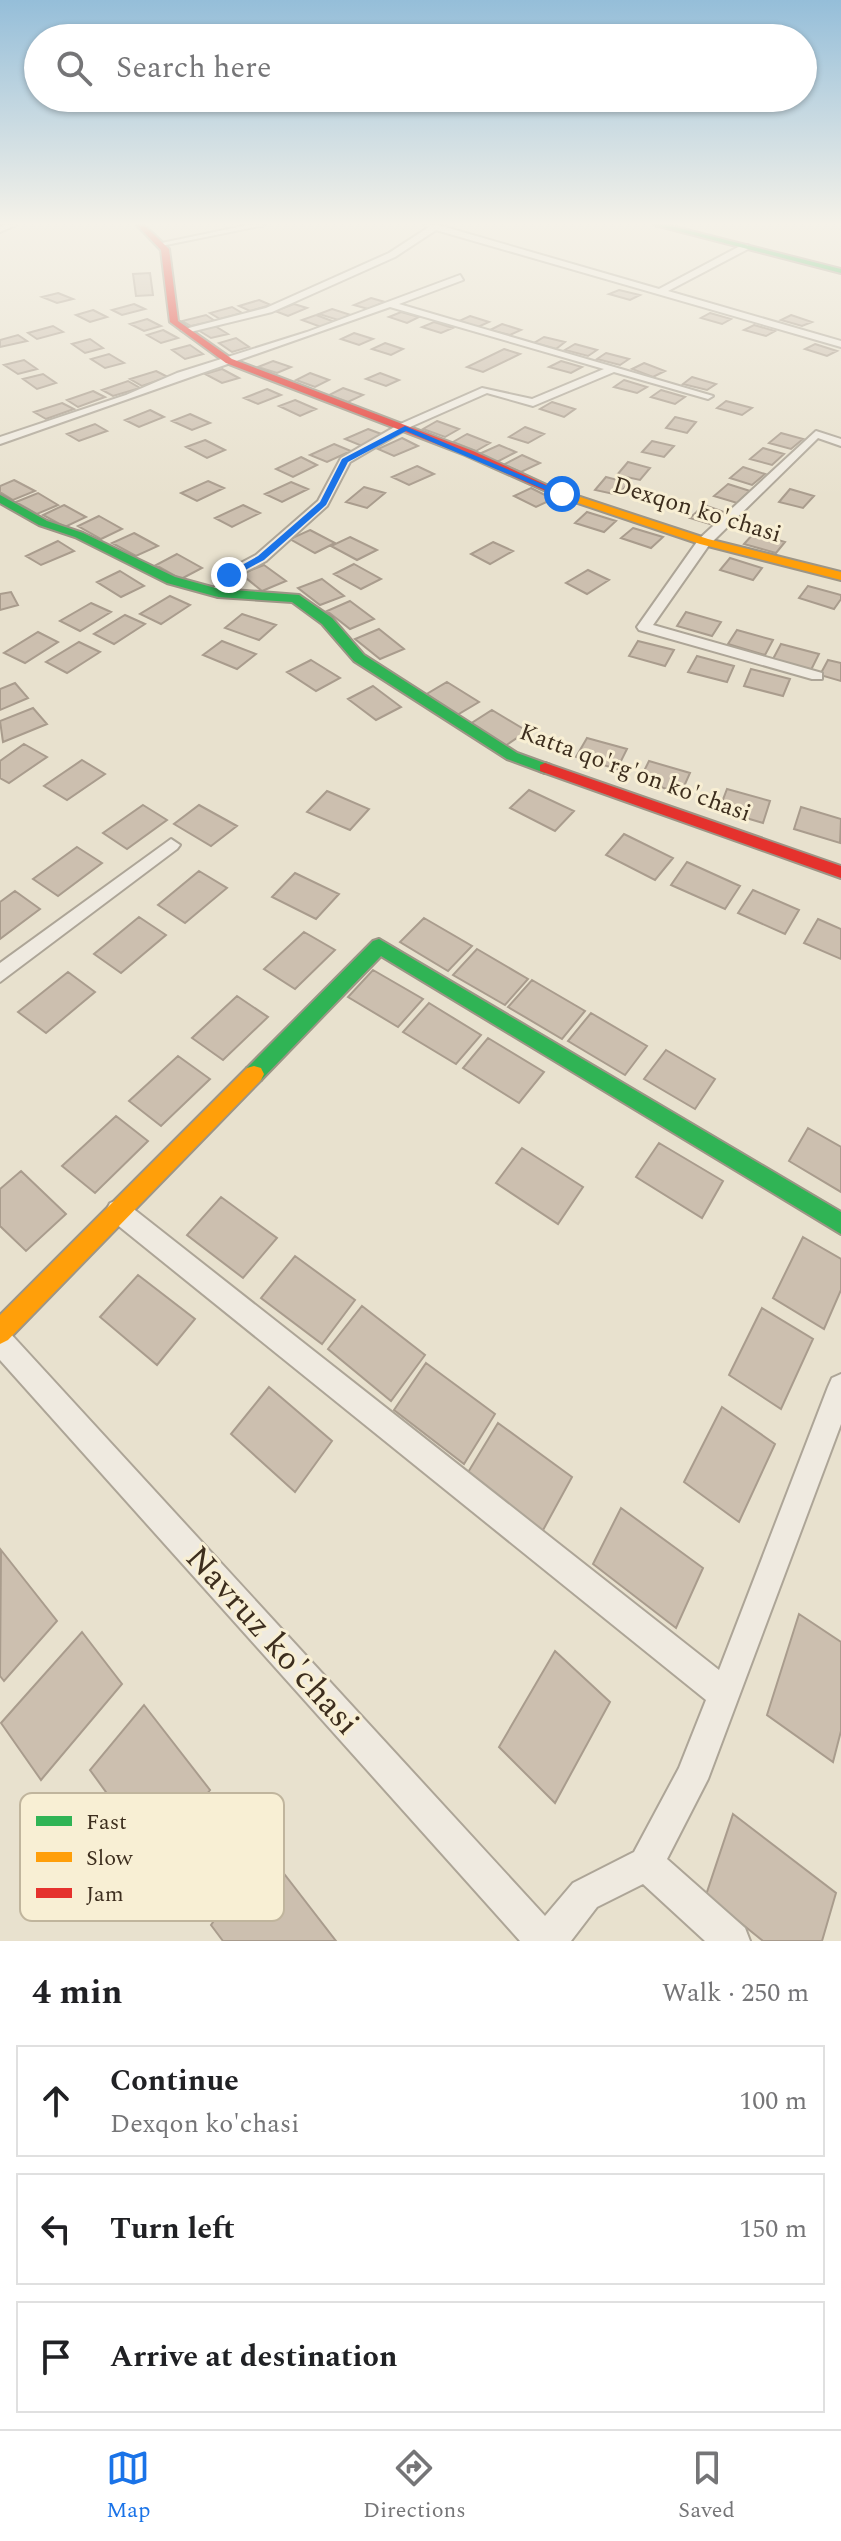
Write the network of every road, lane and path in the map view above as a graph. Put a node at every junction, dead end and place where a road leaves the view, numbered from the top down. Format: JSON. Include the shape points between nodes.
{"nodes":[{"id":1,"x":173,"y":316,"type":"edge"},
{"id":2,"x":246,"y":316,"type":"edge"},
{"id":3,"x":361,"y":316,"type":"edge"},
{"id":4,"x":429,"y":316,"type":"edge"},
{"id":5,"x":745,"y":316,"type":"edge"},
{"id":6,"x":186,"y":330,"type":"junction"},
{"id":7,"x":841,"y":344,"type":"edge"},
{"id":8,"x":229,"y":361,"type":"junction"},
{"id":9,"x":615,"y":368,"type":"junction"},
{"id":10,"x":708,"y":396,"type":"dead end"},
{"id":11,"x":404,"y":428,"type":"junction"},
{"id":12,"x":0,"y":441,"type":"edge"},
{"id":13,"x":841,"y":443,"type":"edge"},
{"id":14,"x":0,"y":498,"type":"edge"},
{"id":15,"x":704,"y":542,"type":"junction"},
{"id":16,"x":841,"y":576,"type":"edge"},
{"id":17,"x":218,"y":593,"type":"junction"},
{"id":18,"x":817,"y":676,"type":"dead end"},
{"id":19,"x":171,"y":845,"type":"dead end"},
{"id":20,"x":841,"y":872,"type":"edge"},
{"id":21,"x":0,"y":974,"type":"edge"},
{"id":22,"x":118,"y":1211,"type":"junction"},
{"id":23,"x":841,"y":1224,"type":"edge"},
{"id":24,"x":0,"y":1332,"type":"edge"},
{"id":25,"x":0,"y":1341,"type":"edge"},
{"id":26,"x":841,"y":1387,"type":"edge"},
{"id":27,"x":725,"y":1695,"type":"junction"},
{"id":28,"x":646,"y":1864,"type":"junction"},
{"id":29,"x":546,"y":1941,"type":"edge"},
{"id":30,"x":732,"y":1941,"type":"edge"}],
"edges":[{"from":1,"to":6,"type":"main road"},
{"from":2,"to":6,"type":"street"},
{"from":3,"to":8,"type":"street"},
{"from":4,"to":9,"type":"street"},
{"from":5,"to":7,"type":"street"},
{"from":6,"to":8,"type":"main road","name":"Dexqon ko'chasi"},
{"from":8,"to":11,"type":"main road","name":"Dexqon ko'chasi"},
{"from":8,"to":12,"type":"street"},
{"from":9,"to":10,"type":"street"},
{"from":9,"to":11,"type":"street","via":[[533,403],[486,390]]},
{"from":11,"to":15,"type":"main road","name":"Dexqon ko'chasi","via":[[562,494]]},
{"from":11,"to":17,"type":"street","via":[[345,460],[323,503],[261,558],[229,575]]},
{"from":13,"to":15,"type":"street","via":[[816,434]]},
{"from":14,"to":17,"type":"main road","name":"Katta qo'rg'on ko'chasi","via":[[171,580]]},
{"from":15,"to":16,"type":"main road","name":"Dexqon ko'chasi"},
{"from":15,"to":18,"type":"street","via":[[644,627]]},
{"from":17,"to":20,"type":"main road","name":"Katta qo'rg'on ko'chasi","via":[[295,598],[327,621],[359,658],[512,756]]},
{"from":19,"to":21,"type":"street"},
{"from":22,"to":23,"type":"main road","via":[[379,946]]},
{"from":22,"to":24,"type":"main road"},
{"from":22,"to":27,"type":"street"},
{"from":25,"to":29,"type":"street","name":"Navruz ko'chasi"},
{"from":26,"to":27,"type":"street"},
{"from":27,"to":28,"type":"street","via":[[691,1779]]},
{"from":28,"to":29,"type":"street","via":[[585,1895]]},
{"from":28,"to":30,"type":"street"}]}
